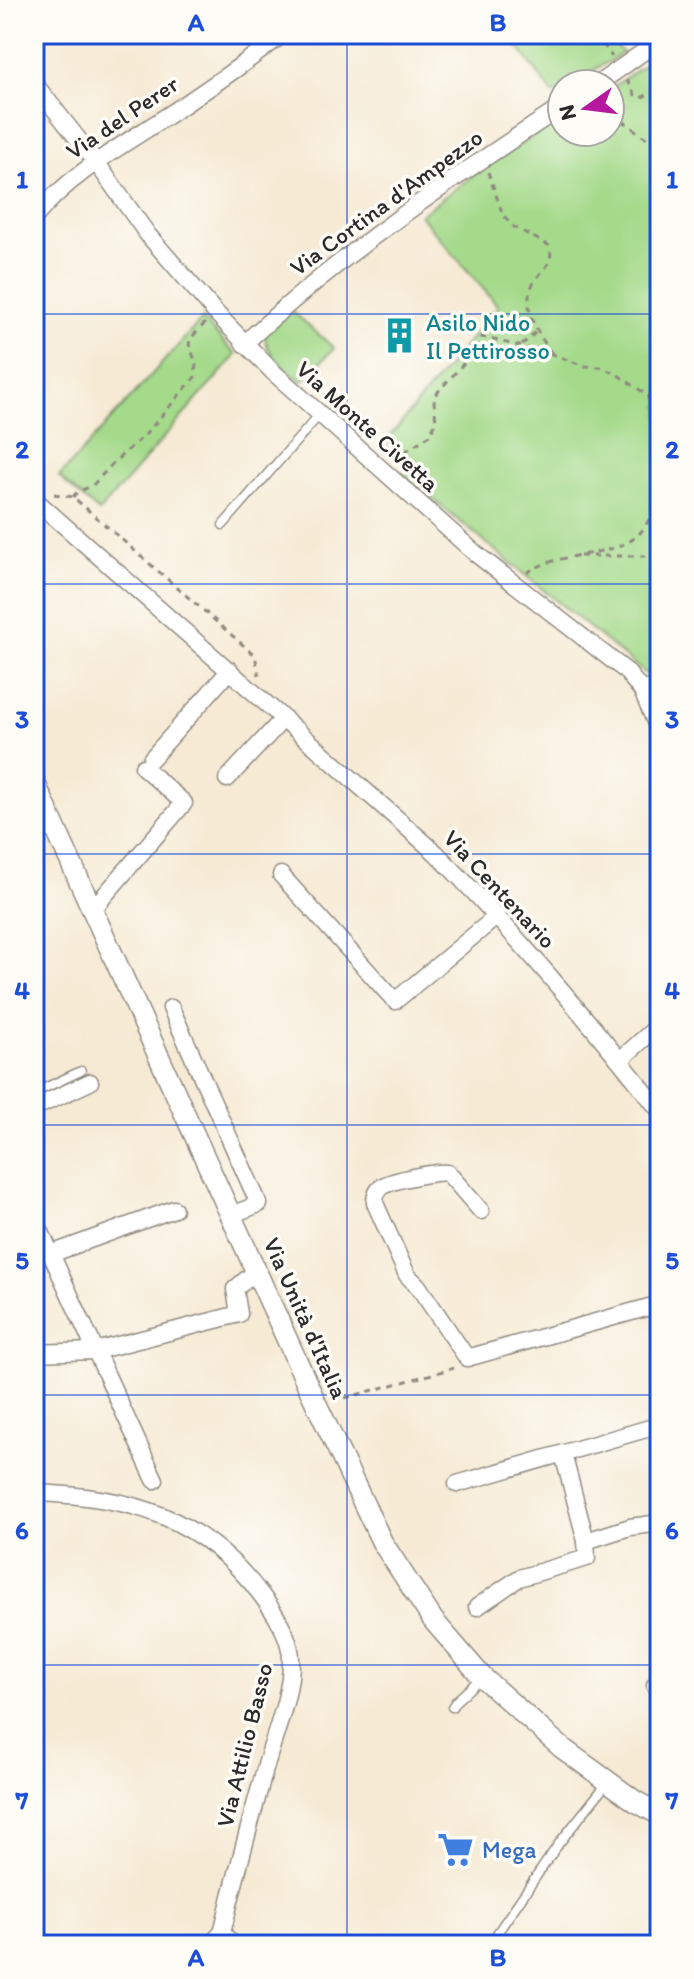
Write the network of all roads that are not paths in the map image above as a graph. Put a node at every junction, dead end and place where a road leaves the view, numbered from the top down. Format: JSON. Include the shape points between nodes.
{"nodes":[{"id":1,"x":283,"y":34,"type":"edge"},
{"id":2,"x":660,"y":40,"type":"edge"},
{"id":3,"x":621,"y":68,"type":"edge"},
{"id":4,"x":34,"y":83,"type":"edge"},
{"id":5,"x":546,"y":117,"type":"edge"},
{"id":6,"x":96,"y":162,"type":"junction"},
{"id":7,"x":34,"y":218,"type":"edge"},
{"id":8,"x":244,"y":344,"type":"junction"},
{"id":9,"x":320,"y":414,"type":"junction"},
{"id":10,"x":34,"y":499,"type":"edge"},
{"id":11,"x":223,"y":525,"type":"dead end"},
{"id":12,"x":230,"y":670,"type":"junction"},
{"id":13,"x":660,"y":684,"type":"edge"},
{"id":14,"x":642,"y":691,"type":"junction"},
{"id":15,"x":284,"y":718,"type":"junction"},
{"id":16,"x":660,"y":733,"type":"edge"},
{"id":17,"x":227,"y":779,"type":"dead end"},
{"id":18,"x":34,"y":781,"type":"edge"},
{"id":19,"x":281,"y":875,"type":"dead end"},
{"id":20,"x":92,"y":910,"type":"junction"},
{"id":21,"x":496,"y":917,"type":"junction"},
{"id":22,"x":171,"y":1008,"type":"dead end"},
{"id":23,"x":660,"y":1024,"type":"edge"},
{"id":24,"x":620,"y":1060,"type":"junction"},
{"id":25,"x":86,"y":1077,"type":"joint"},
{"id":26,"x":34,"y":1093,"type":"edge"},
{"id":27,"x":34,"y":1108,"type":"edge"},
{"id":28,"x":660,"y":1111,"type":"edge"},
{"id":29,"x":174,"y":1209,"type":"dead end"},
{"id":30,"x":481,"y":1211,"type":"dead end"},
{"id":31,"x":231,"y":1215,"type":"junction"},
{"id":32,"x":34,"y":1217,"type":"edge"},
{"id":33,"x":51,"y":1254,"type":"junction"},
{"id":34,"x":256,"y":1271,"type":"junction"},
{"id":35,"x":660,"y":1304,"type":"edge"},
{"id":36,"x":95,"y":1351,"type":"junction"},
{"id":37,"x":34,"y":1353,"type":"edge"},
{"id":38,"x":660,"y":1425,"type":"edge"},
{"id":39,"x":563,"y":1454,"type":"junction"},
{"id":40,"x":155,"y":1480,"type":"dead end"},
{"id":41,"x":457,"y":1484,"type":"dead end"},
{"id":42,"x":34,"y":1493,"type":"edge"},
{"id":43,"x":660,"y":1523,"type":"edge"},
{"id":44,"x":586,"y":1541,"type":"junction"},
{"id":45,"x":477,"y":1607,"type":"dead end"},
{"id":46,"x":477,"y":1682,"type":"junction"},
{"id":47,"x":452,"y":1707,"type":"dead end"},
{"id":48,"x":604,"y":1787,"type":"junction"},
{"id":49,"x":635,"y":1801,"type":"junction"},
{"id":50,"x":660,"y":1815,"type":"edge"},
{"id":51,"x":660,"y":1825,"type":"edge"},
{"id":52,"x":222,"y":1941,"type":"edge"},
{"id":53,"x":489,"y":1945,"type":"edge"}],
"edges":[{"from":1,"to":6,"type":"street","name":"Via del Perer"},
{"from":2,"to":3,"type":"street"},
{"from":4,"to":6,"type":"street","name":"Via Monte Civetta"},
{"from":5,"to":8,"type":"street","name":"Via Cortina d'Ampezzo","via":[[335,268]]},
{"from":6,"to":7,"type":"street","name":"Via del Perer"},
{"from":6,"to":8,"type":"street","name":"Via Monte Civetta","via":[[148,235]]},
{"from":8,"to":9,"type":"street","name":"Via Monte Civetta"},
{"from":9,"to":11,"type":"lane"},
{"from":9,"to":14,"type":"street","name":"Via Monte Civetta","via":[[435,519],[626,671]]},
{"from":10,"to":12,"type":"street","name":"Via Centenario"},
{"from":12,"to":15,"type":"street","name":"Via Centenario"},
{"from":12,"to":20,"type":"street","via":[[147,763],[184,803]]},
{"from":13,"to":14,"type":"street"},
{"from":14,"to":16,"type":"street","name":"Via Monte Civetta"},
{"from":15,"to":17,"type":"street"},
{"from":15,"to":21,"type":"street","name":"Via Centenario","via":[[416,834]]},
{"from":18,"to":20,"type":"street","name":"Via Unità d'Italia"},
{"from":19,"to":21,"type":"street","via":[[395,1001]]},
{"from":20,"to":31,"type":"street","name":"Via Unità d'Italia"},
{"from":21,"to":24,"type":"street","name":"Via Centenario"},
{"from":22,"to":31,"type":"street","via":[[259,1204]]},
{"from":23,"to":24,"type":"street"},
{"from":24,"to":28,"type":"street","name":"Via Centenario"},
{"from":25,"to":26,"type":"lane"},
{"from":25,"to":27,"type":"street"},
{"from":29,"to":33,"type":"street"},
{"from":30,"to":35,"type":"street","via":[[448,1173],[382,1186],[375,1196],[407,1275],[462,1363]]},
{"from":31,"to":34,"type":"street","name":"Via Unità d'Italia"},
{"from":32,"to":33,"type":"street"},
{"from":33,"to":36,"type":"street"},
{"from":34,"to":36,"type":"street","via":[[235,1289],[239,1314]]},
{"from":34,"to":46,"type":"street","name":"Via Unità d'Italia","via":[[382,1542]]},
{"from":36,"to":37,"type":"street"},
{"from":36,"to":40,"type":"street"},
{"from":38,"to":39,"type":"street"},
{"from":39,"to":41,"type":"street"},
{"from":39,"to":44,"type":"street"},
{"from":42,"to":52,"type":"street","name":"Via Attilio Basso","via":[[100,1498],[187,1527],[241,1568],[288,1639],[286,1695]]},
{"from":43,"to":44,"type":"street"},
{"from":44,"to":45,"type":"street","via":[[587,1558],[519,1578]]},
{"from":46,"to":47,"type":"lane"},
{"from":46,"to":48,"type":"street","name":"Via Unità d'Italia"},
{"from":48,"to":49,"type":"street","name":"Via Unità d'Italia"},
{"from":48,"to":53,"type":"lane"},
{"from":49,"to":50,"type":"street","name":"Via Unità d'Italia"},
{"from":49,"to":51,"type":"street","name":"Via Unità d'Italia"}]}
